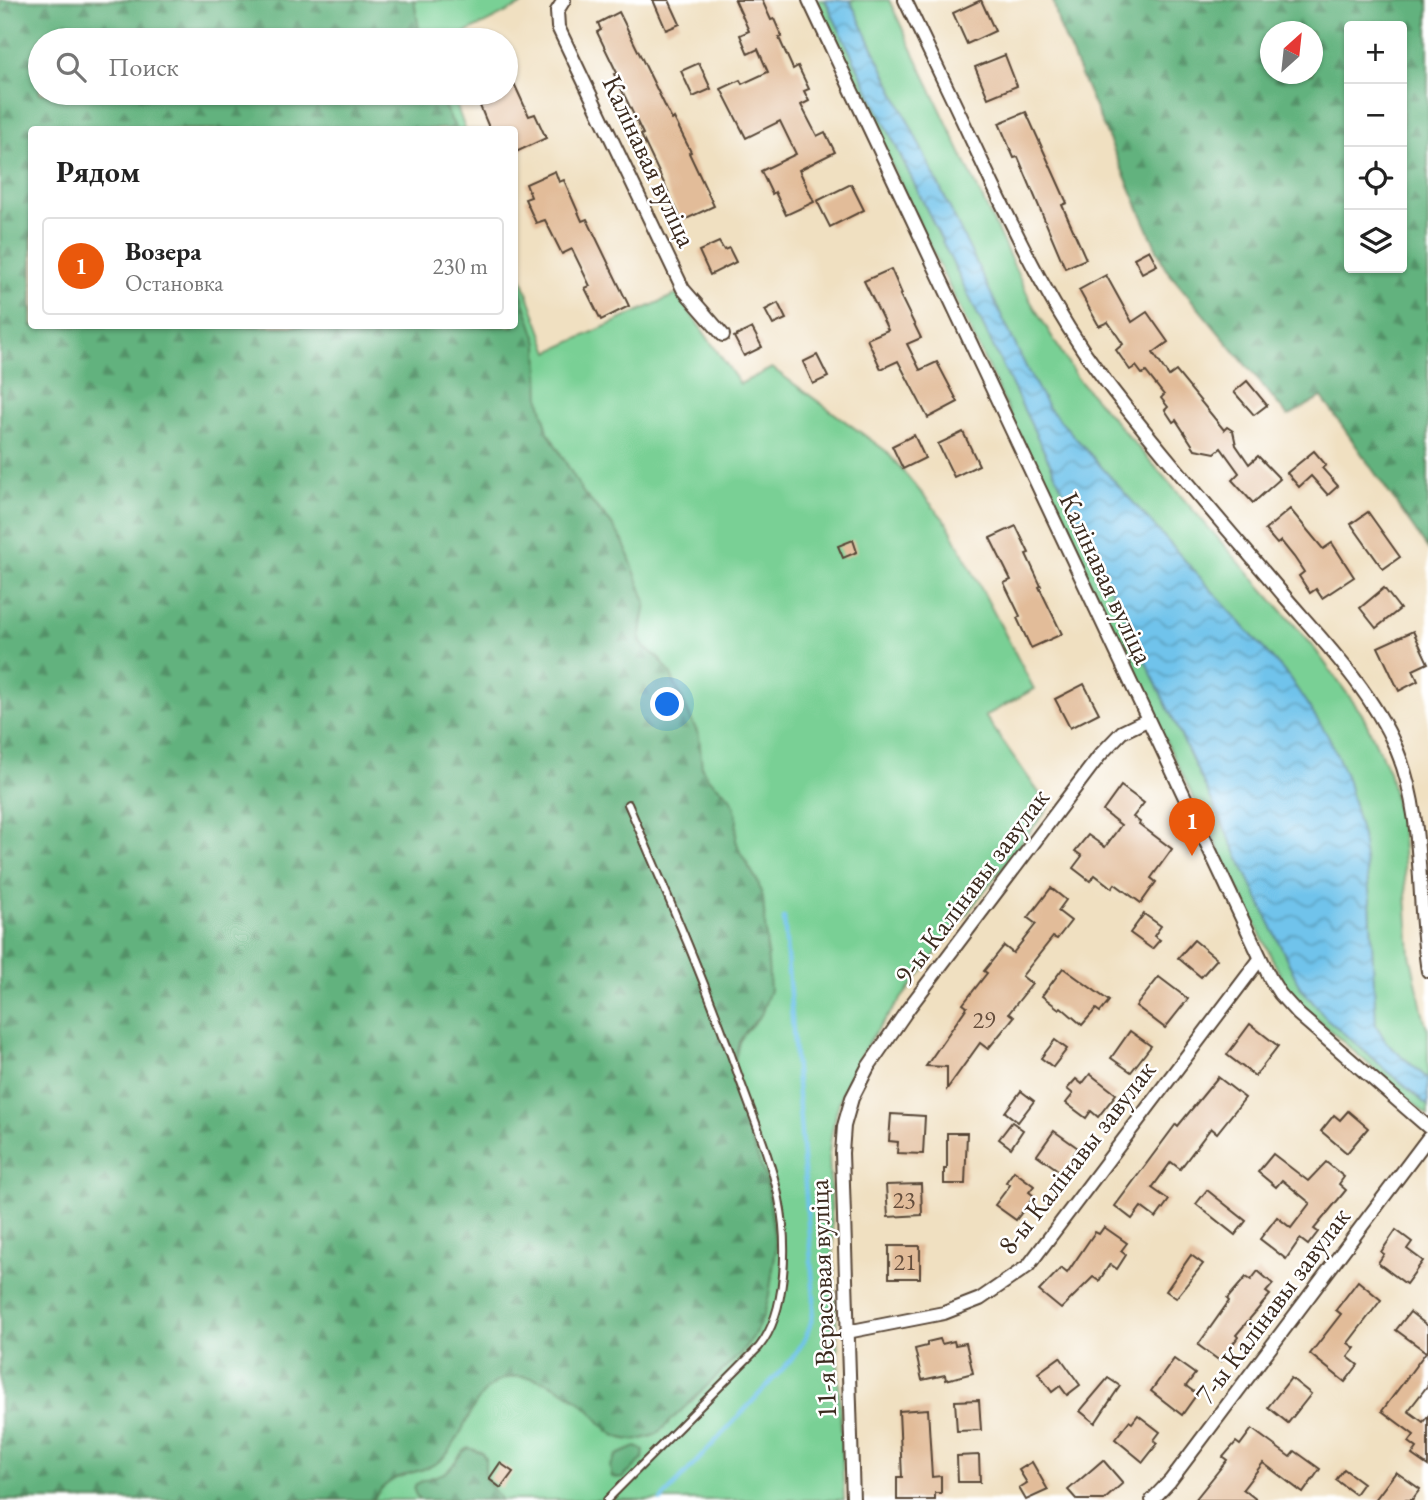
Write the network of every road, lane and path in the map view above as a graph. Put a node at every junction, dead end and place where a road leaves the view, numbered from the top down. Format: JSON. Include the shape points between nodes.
{"nodes":[{"id":1,"x":564,"y":0,"type":"edge"},
{"id":2,"x":809,"y":0,"type":"edge"},
{"id":3,"x":905,"y":0,"type":"edge"},
{"id":4,"x":723,"y":335,"type":"dead end"},
{"id":5,"x":1147,"y":720,"type":"junction"},
{"id":6,"x":628,"y":804,"type":"dead end"},
{"id":7,"x":1260,"y":959,"type":"junction"},
{"id":8,"x":1428,"y":971,"type":"edge"},
{"id":9,"x":852,"y":1098,"type":"joint"},
{"id":10,"x":1428,"y":1127,"type":"edge"},
{"id":11,"x":1428,"y":1138,"type":"edge"},
{"id":12,"x":847,"y":1332,"type":"junction"},
{"id":13,"x":607,"y":1500,"type":"edge"},
{"id":14,"x":853,"y":1500,"type":"edge"},
{"id":15,"x":1153,"y":1500,"type":"edge"}],
"edges":[{"from":1,"to":4,"type":"street","name":"Калінавая вуліца","via":[[557,11],[558,27],[683,289]]},
{"from":2,"to":5,"type":"street","name":"Калінавая вуліца"},
{"from":3,"to":8,"type":"street","via":[[1029,260],[1072,335],[1155,444],[1358,685],[1384,725],[1407,780],[1415,816]]},
{"from":5,"to":7,"type":"street","name":"Калінавая вуліца"},
{"from":5,"to":9,"type":"street","name":"9-ы Калінавы завулак","via":[[1122,732],[1100,755],[908,1009]]},
{"from":6,"to":13,"type":"lane","via":[[710,995],[763,1145],[780,1202],[783,1266],[770,1334]]},
{"from":7,"to":10,"type":"street","name":"Калінавая вуліца","via":[[1298,1014]]},
{"from":7,"to":12,"type":"street","name":"8-ы Калінавы завулак","via":[[1028,1266],[980,1300]]},
{"from":9,"to":12,"type":"street","name":"11-я Верасовая вуліца","via":[[842,1153]]},
{"from":11,"to":15,"type":"street","name":"7-ы Калінавы завулак"},
{"from":12,"to":14,"type":"street","name":"11-я Верасовая вуліца"}]}
